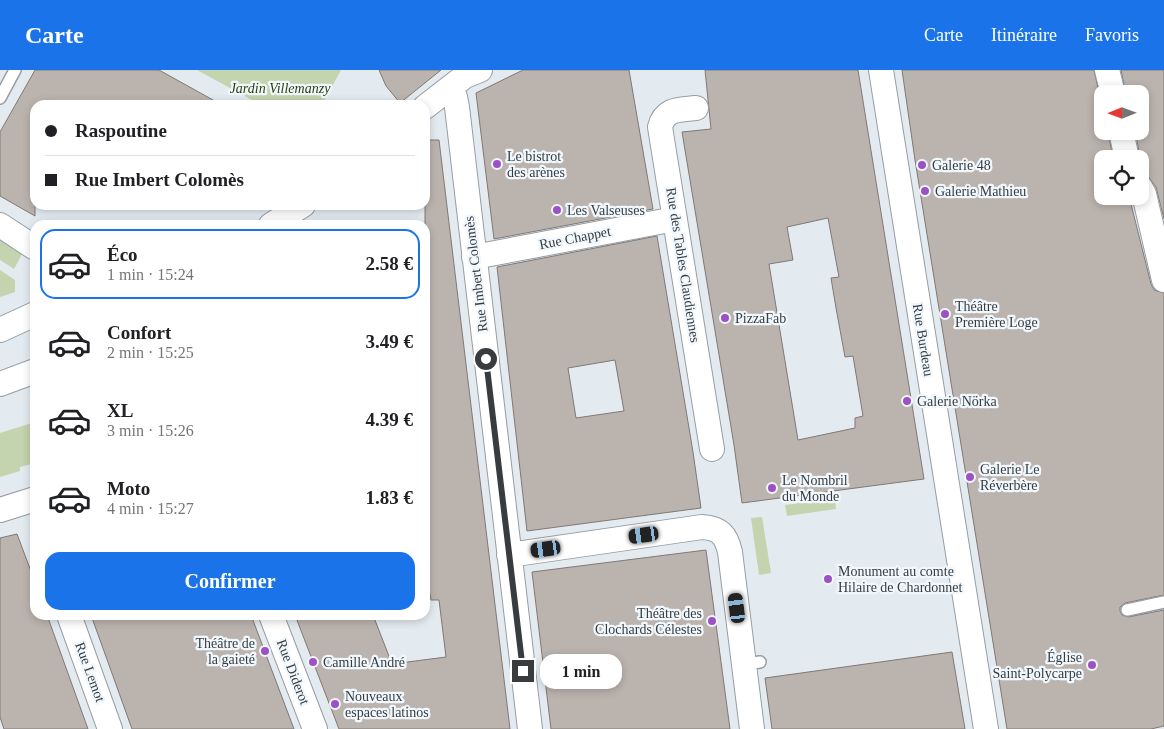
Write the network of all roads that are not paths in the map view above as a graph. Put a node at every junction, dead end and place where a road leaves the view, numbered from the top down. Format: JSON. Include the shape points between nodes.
{"nodes":[{"id":1,"x":15,"y":70,"type":"edge"},
{"id":2,"x":480,"y":70,"type":"edge"},
{"id":3,"x":881,"y":70,"type":"edge"},
{"id":4,"x":1107,"y":70,"type":"edge"},
{"id":5,"x":1111,"y":85,"type":"edge"},
{"id":6,"x":450,"y":88,"type":"junction"},
{"id":7,"x":0,"y":98,"type":"edge"},
{"id":8,"x":430,"y":103,"type":"edge"},
{"id":9,"x":696,"y":108,"type":"dead end"},
{"id":10,"x":1147,"y":205,"type":"edge"},
{"id":11,"x":295,"y":210,"type":"edge"},
{"id":12,"x":675,"y":219,"type":"junction"},
{"id":13,"x":280,"y":220,"type":"edge"},
{"id":14,"x":0,"y":225,"type":"edge"},
{"id":15,"x":30,"y":245,"type":"edge"},
{"id":16,"x":474,"y":257,"type":"junction"},
{"id":17,"x":1164,"y":280,"type":"edge"},
{"id":18,"x":30,"y":316,"type":"edge"},
{"id":19,"x":0,"y":330,"type":"edge"},
{"id":20,"x":30,"y":373,"type":"edge"},
{"id":21,"x":0,"y":384,"type":"edge"},
{"id":22,"x":712,"y":449,"type":"dead end"},
{"id":23,"x":30,"y":507,"type":"edge"},
{"id":24,"x":0,"y":510,"type":"edge"},
{"id":25,"x":509,"y":555,"type":"junction"},
{"id":26,"x":1164,"y":602,"type":"edge"},
{"id":27,"x":1127,"y":610,"type":"dead end"},
{"id":28,"x":71,"y":620,"type":"edge"},
{"id":29,"x":273,"y":620,"type":"edge"},
{"id":30,"x":110,"y":729,"type":"edge"},
{"id":31,"x":315,"y":729,"type":"edge"},
{"id":32,"x":530,"y":729,"type":"edge"},
{"id":33,"x":752,"y":729,"type":"edge"},
{"id":34,"x":986,"y":729,"type":"edge"}],
"edges":[{"from":1,"to":7,"type":"lane"},
{"from":2,"to":6,"type":"street","via":[[465,76]]},
{"from":3,"to":34,"type":"street","name":"Rue Burdeau"},
{"from":4,"to":5,"type":"street"},
{"from":6,"to":8,"type":"street"},
{"from":6,"to":16,"type":"street","name":"Rue Imbert Colomès","via":[[456,97]]},
{"from":9,"to":12,"type":"street","name":"Rue des Tables Claudiennes","via":[[669,112],[662,117],[660,127]]},
{"from":10,"to":17,"type":"street"},
{"from":11,"to":13,"type":"street"},
{"from":12,"to":16,"type":"street","name":"Rue Chappet"},
{"from":12,"to":22,"type":"street","name":"Rue des Tables Claudiennes"},
{"from":14,"to":15,"type":"street"},
{"from":16,"to":25,"type":"street","name":"Rue Imbert Colomès"},
{"from":18,"to":19,"type":"street"},
{"from":20,"to":21,"type":"street"},
{"from":23,"to":24,"type":"street"},
{"from":25,"to":32,"type":"street","name":"Rue Imbert Colomès"},
{"from":25,"to":33,"type":"street","via":[[702,526],[713,527],[722,533],[728,543],[752,663]]},
{"from":26,"to":27,"type":"lane"},
{"from":28,"to":30,"type":"street","name":"Rue Lemot"},
{"from":29,"to":31,"type":"street","name":"Rue Diderot"}]}
